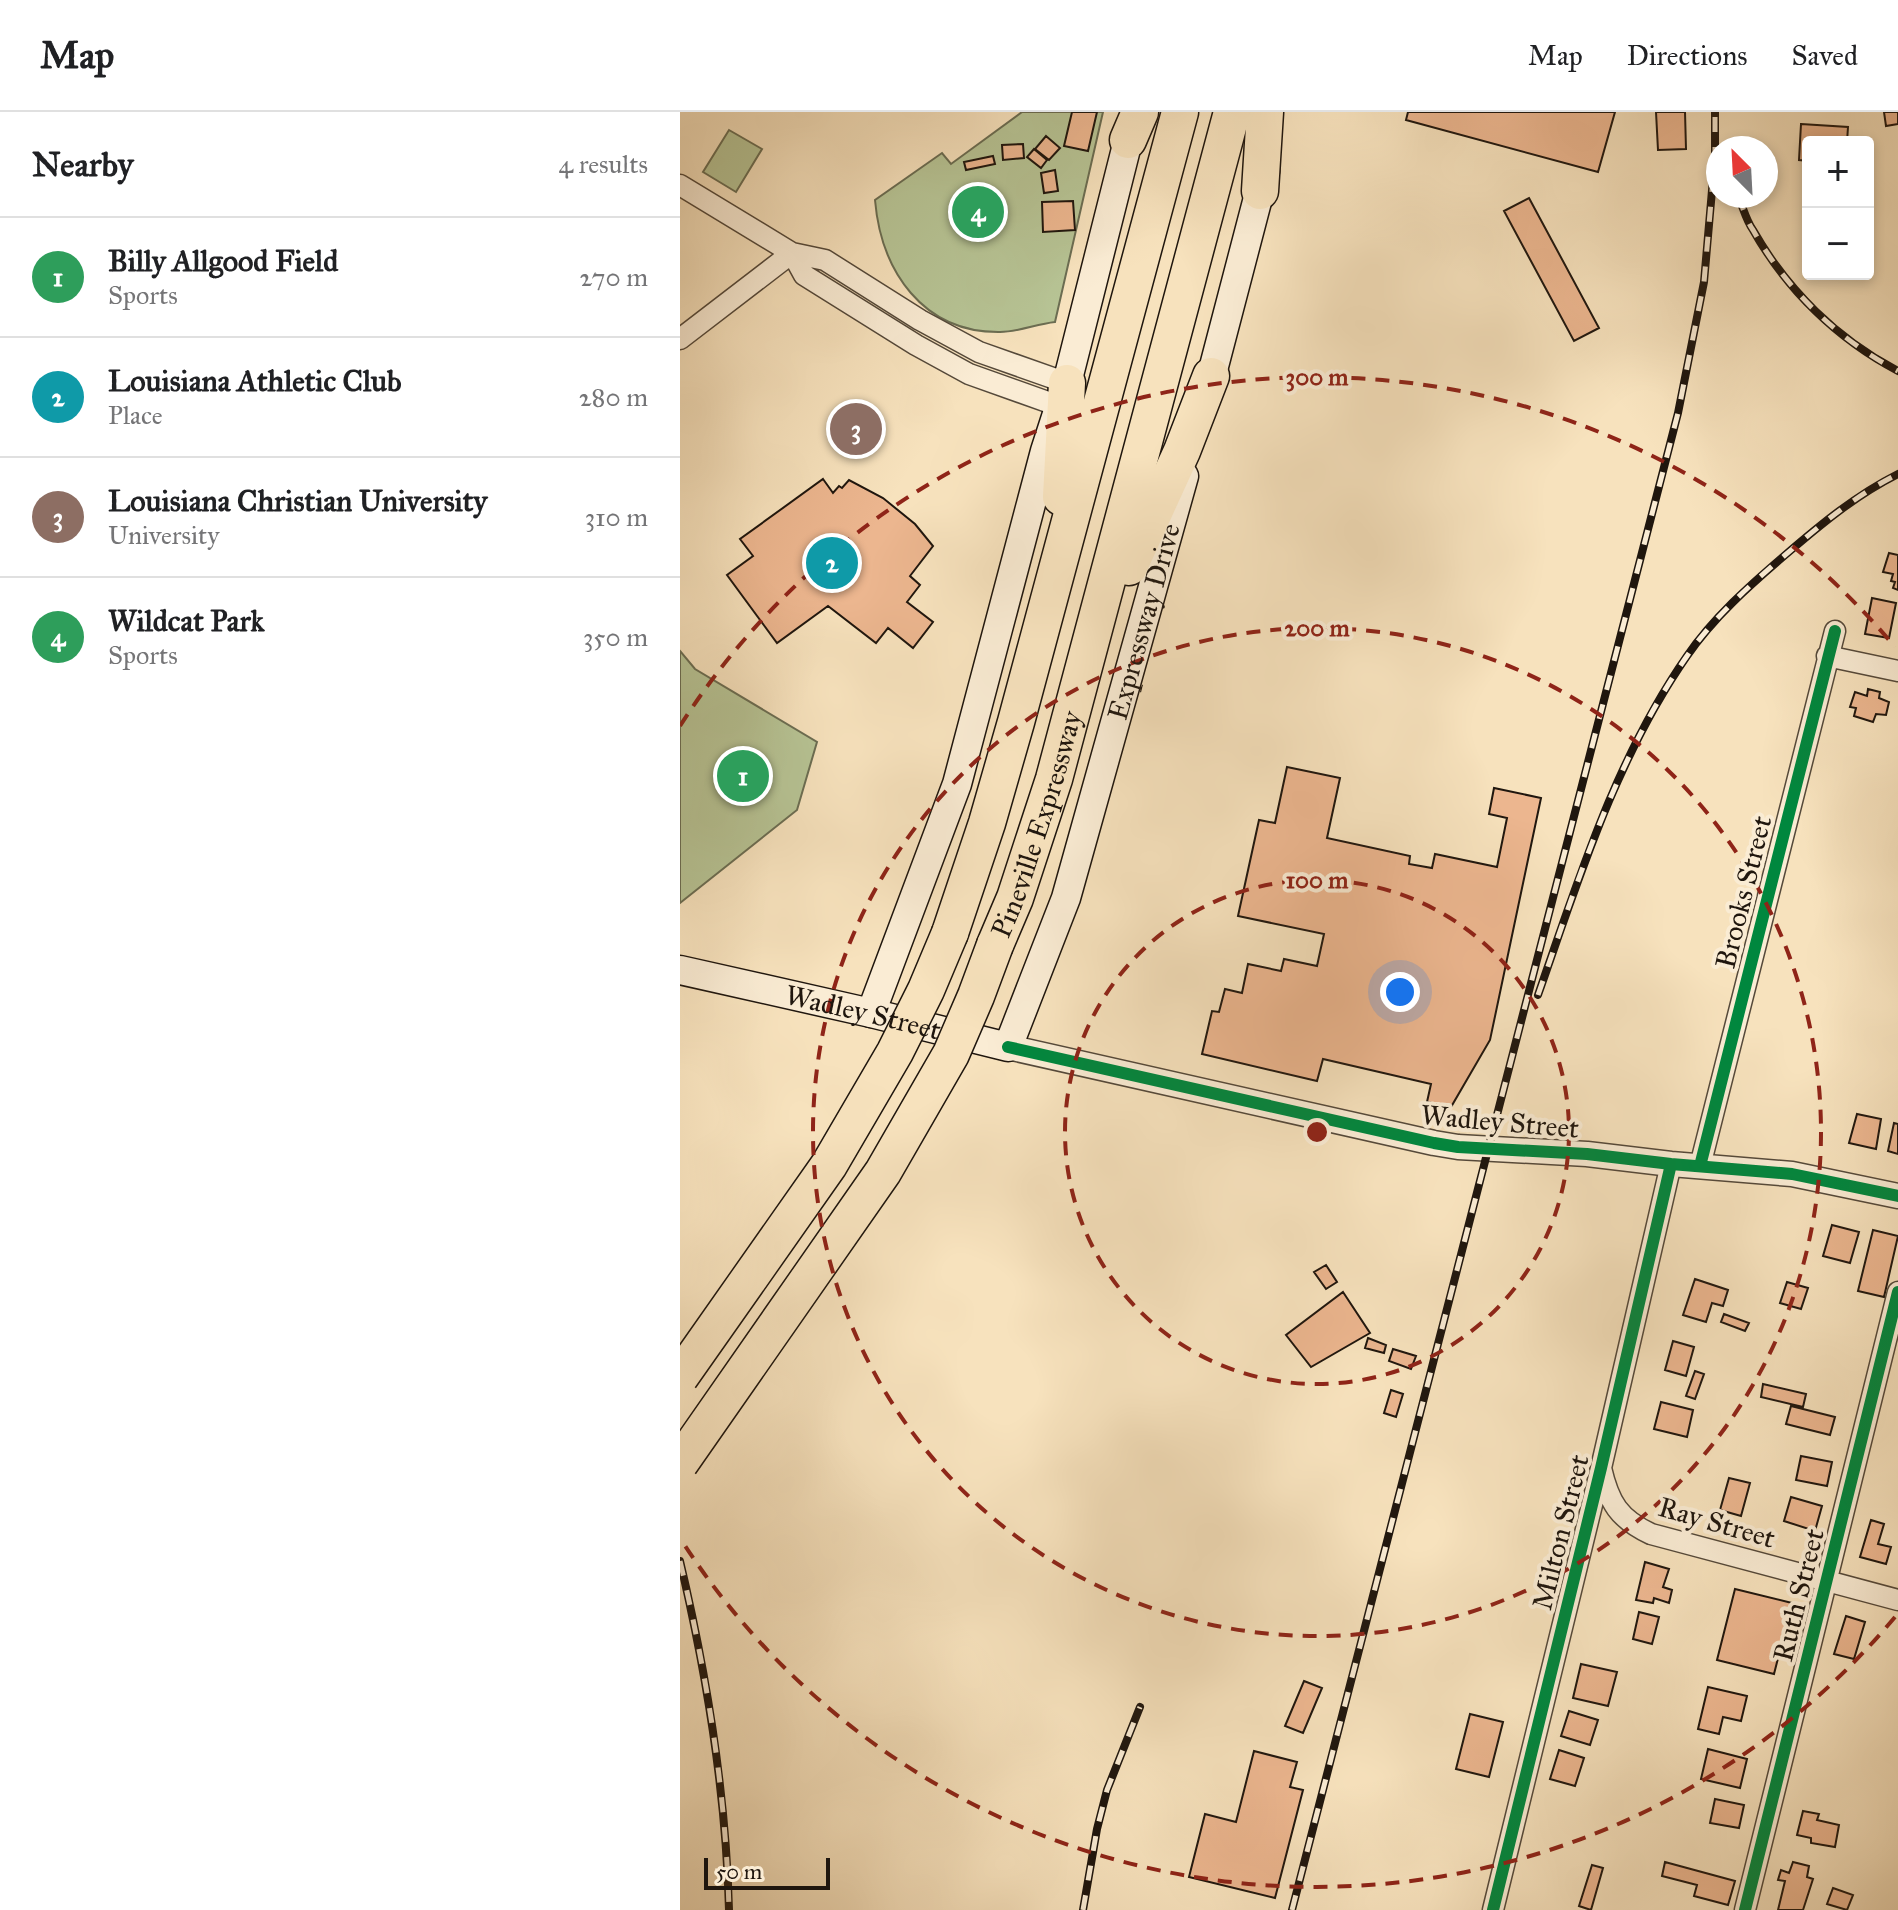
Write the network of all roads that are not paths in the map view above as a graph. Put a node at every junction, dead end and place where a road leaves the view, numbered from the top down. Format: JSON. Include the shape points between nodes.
{"nodes":[{"id":1,"x":1180,"y":112,"type":"edge"},
{"id":2,"x":1232,"y":112,"type":"edge"},
{"id":3,"x":1265,"y":112,"type":"edge"},
{"id":4,"x":1281,"y":112,"type":"edge"},
{"id":5,"x":1134,"y":121,"type":"edge"},
{"id":6,"x":680,"y":185,"type":"edge"},
{"id":7,"x":1260,"y":191,"type":"junction"},
{"id":8,"x":792,"y":253,"type":"junction"},
{"id":9,"x":920,"y":320,"type":"junction"},
{"id":10,"x":680,"y":339,"type":"edge"},
{"id":11,"x":907,"y":339,"type":"junction"},
{"id":12,"x":1211,"y":376,"type":"junction"},
{"id":13,"x":1063,"y":394,"type":"junction"},
{"id":14,"x":1835,"y":631,"type":"dead end"},
{"id":15,"x":1039,"y":635,"type":"junction"},
{"id":16,"x":1090,"y":648,"type":"junction"},
{"id":17,"x":1827,"y":656,"type":"junction"},
{"id":18,"x":1898,"y":671,"type":"edge"},
{"id":19,"x":680,"y":970,"type":"edge"},
{"id":20,"x":871,"y":1013,"type":"junction"},
{"id":21,"x":1008,"y":1047,"type":"junction"},
{"id":22,"x":1671,"y":1164,"type":"junction"},
{"id":23,"x":1700,"y":1166,"type":"junction"},
{"id":24,"x":1898,"y":1196,"type":"edge"},
{"id":25,"x":1898,"y":1292,"type":"edge"},
{"id":26,"x":680,"y":1377,"type":"edge"},
{"id":27,"x":680,"y":1463,"type":"edge"},
{"id":28,"x":1601,"y":1468,"type":"junction"},
{"id":29,"x":1827,"y":1581,"type":"junction"},
{"id":30,"x":1898,"y":1600,"type":"edge"},
{"id":31,"x":1494,"y":1910,"type":"edge"},
{"id":32,"x":1745,"y":1910,"type":"edge"}],
"edges":[{"from":1,"to":15,"type":"highway","name":"Pineville Expressway"},
{"from":2,"to":16,"type":"highway","name":"Pineville Expressway"},
{"from":3,"to":7,"type":"highway"},
{"from":4,"to":7,"type":"main road","name":"Expressway Drive"},
{"from":5,"to":13,"type":"main road"},
{"from":6,"to":8,"type":"street"},
{"from":7,"to":12,"type":"main road","name":"Expressway Drive"},
{"from":8,"to":9,"type":"street","via":[[825,260]]},
{"from":8,"to":10,"type":"street"},
{"from":8,"to":11,"type":"street","via":[[804,275]]},
{"from":9,"to":11,"type":"street"},
{"from":9,"to":13,"type":"street"},
{"from":11,"to":13,"type":"street","via":[[969,374]]},
{"from":12,"to":16,"type":"highway"},
{"from":12,"to":21,"type":"main road","name":"Expressway Drive","via":[[1066,898]]},
{"from":13,"to":15,"type":"highway","via":[[1061,502]]},
{"from":13,"to":20,"type":"main road","via":[[957,784]]},
{"from":14,"to":17,"type":"street","name":"Brooks Street"},
{"from":15,"to":26,"type":"highway","name":"Pineville Expressway","bridge":true,"via":[[987,823],[926,990],[829,1165]]},
{"from":16,"to":27,"type":"highway","name":"Pineville Expressway","bridge":true,"via":[[1015,898],[951,1054],[883,1172]]},
{"from":17,"to":18,"type":"street"},
{"from":17,"to":23,"type":"street","name":"Brooks Street"},
{"from":19,"to":20,"type":"main road","name":"Wadley Street"},
{"from":20,"to":21,"type":"main road","name":"Wadley Street"},
{"from":21,"to":22,"type":"street","name":"Wadley Street","via":[[1434,1143]]},
{"from":22,"to":23,"type":"street","name":"Wadley Street"},
{"from":22,"to":28,"type":"street","name":"Milton Street"},
{"from":23,"to":24,"type":"street","name":"Wadley Street","via":[[1792,1174]]},
{"from":25,"to":29,"type":"street","name":"Ruth Street"},
{"from":28,"to":29,"type":"street","name":"Ray Street","via":[[1614,1506],[1636,1527]]},
{"from":28,"to":31,"type":"street","name":"Milton Street"},
{"from":29,"to":30,"type":"street","name":"Ray Street"},
{"from":29,"to":32,"type":"street","name":"Ruth Street"}]}
